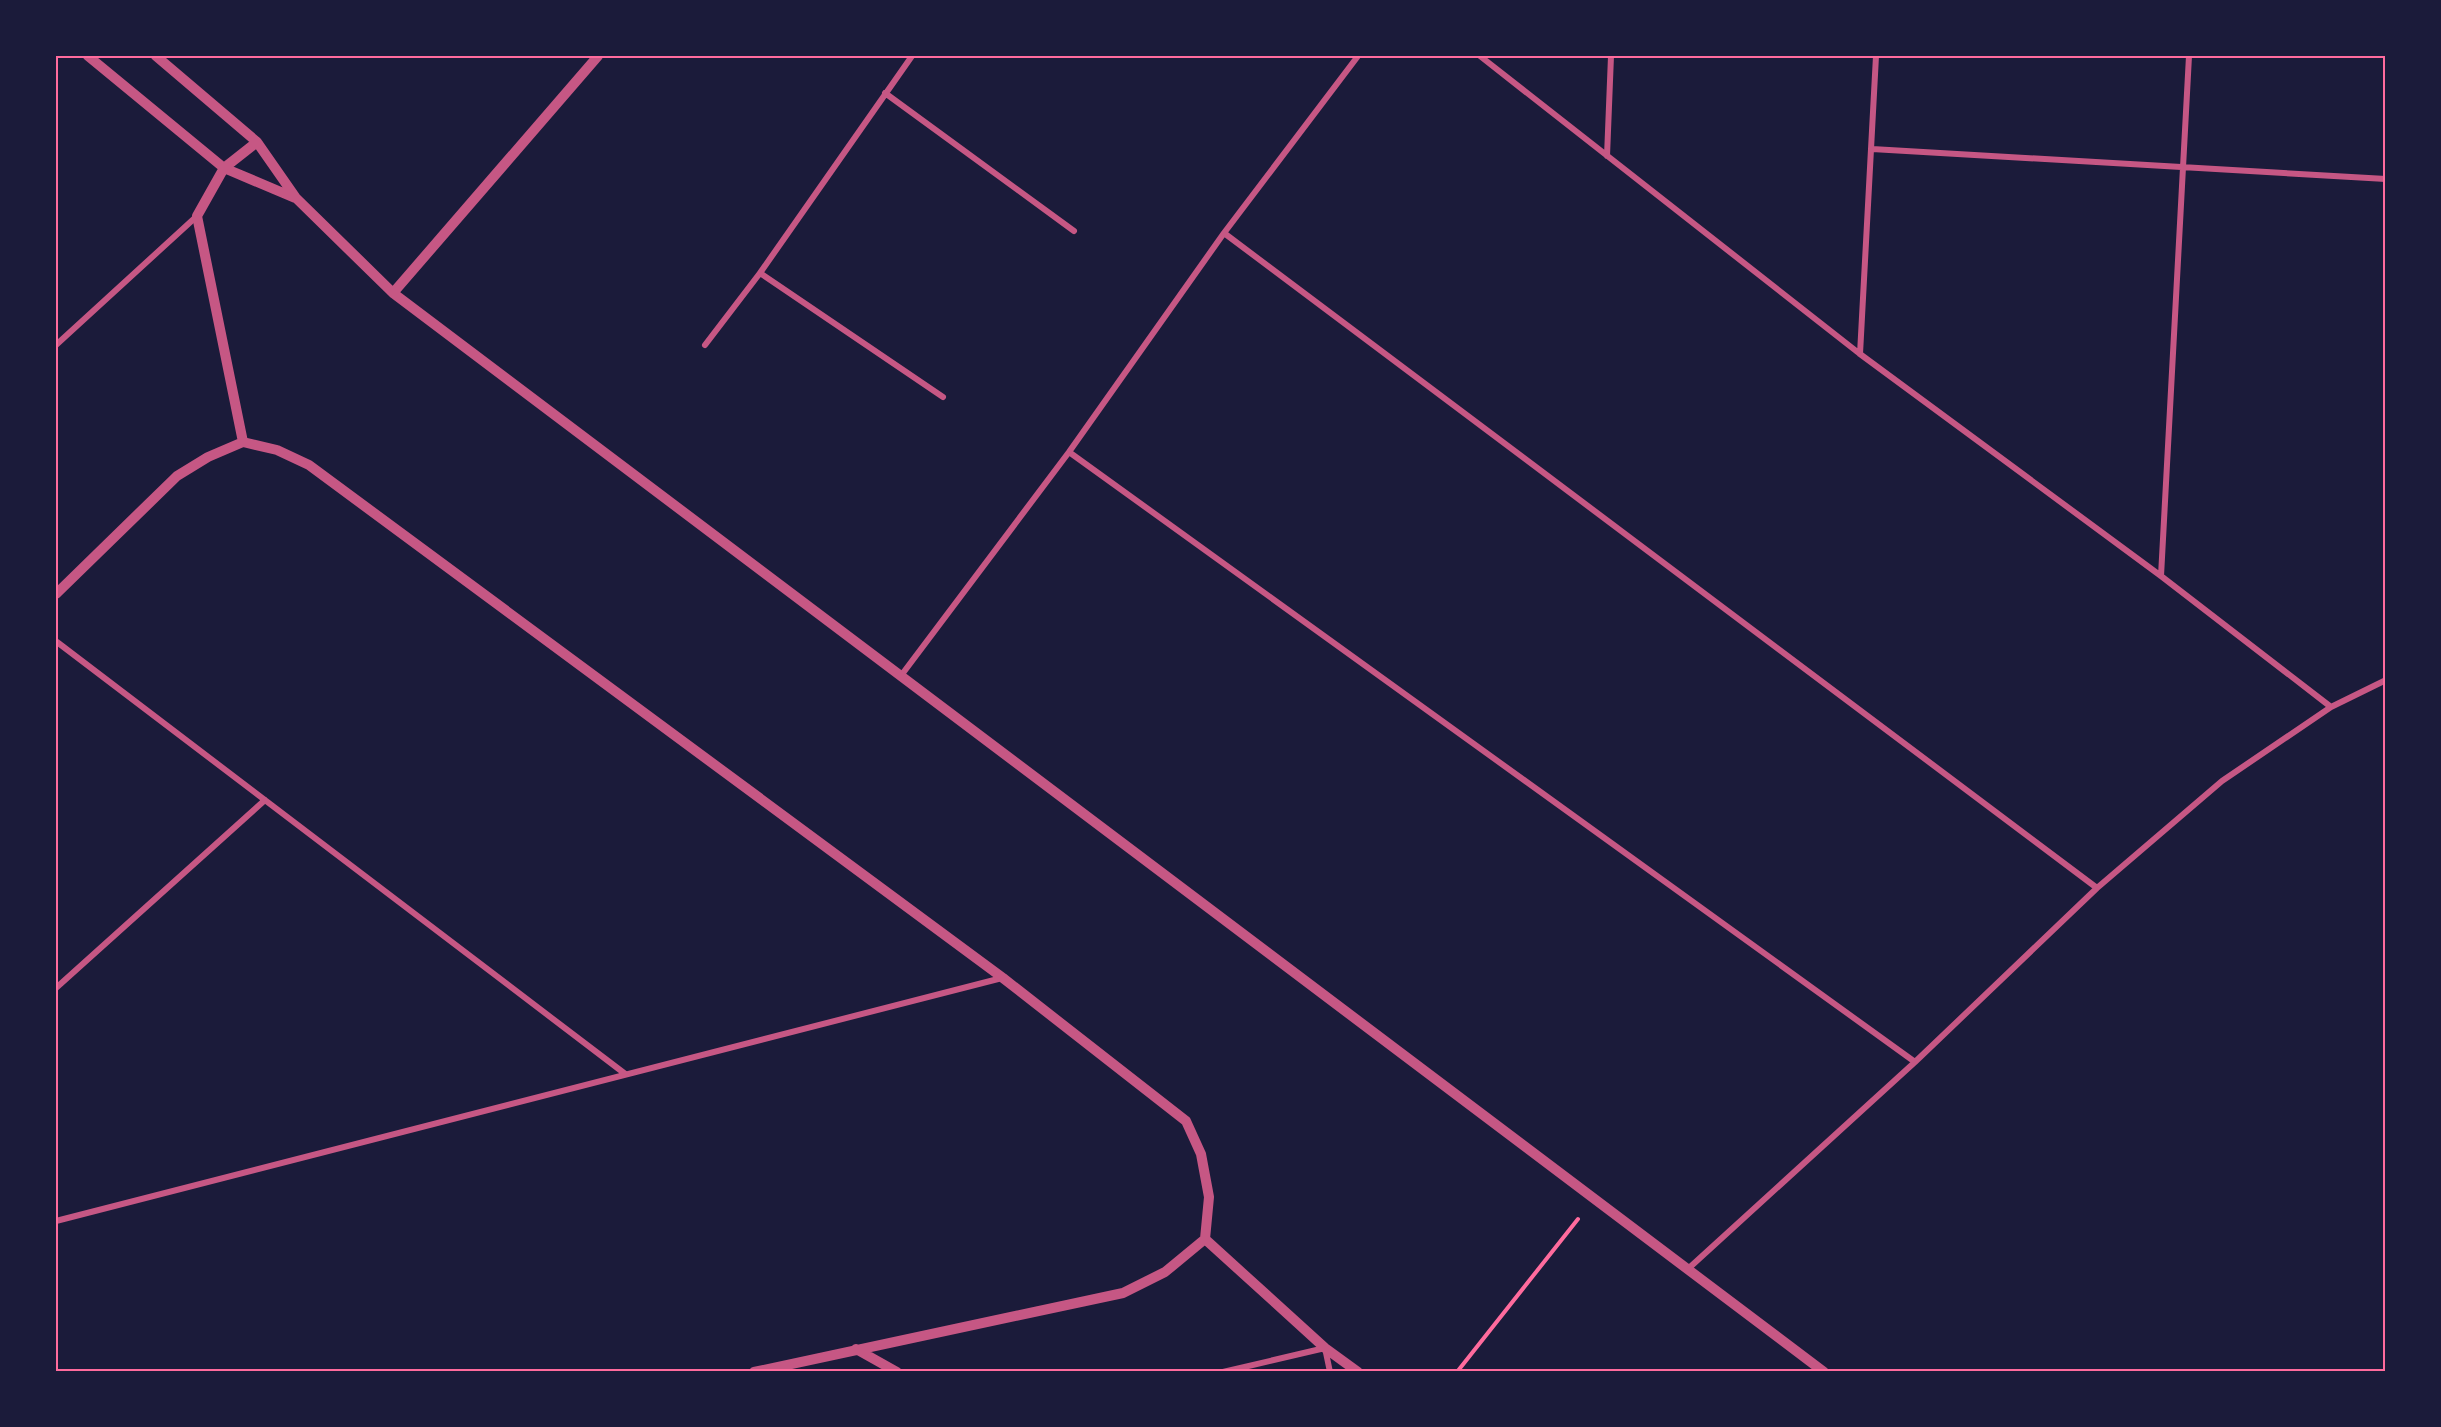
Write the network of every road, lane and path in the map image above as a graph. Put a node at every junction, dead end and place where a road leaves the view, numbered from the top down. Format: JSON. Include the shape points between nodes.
{"nodes":[{"id":1,"x":88,"y":56,"type":"edge"},
{"id":2,"x":156,"y":56,"type":"edge"},
{"id":3,"x":598,"y":56,"type":"edge"},
{"id":4,"x":912,"y":56,"type":"edge"},
{"id":5,"x":1358,"y":56,"type":"edge"},
{"id":6,"x":1480,"y":56,"type":"edge"},
{"id":7,"x":1611,"y":56,"type":"edge"},
{"id":8,"x":1876,"y":56,"type":"edge"},
{"id":9,"x":2189,"y":56,"type":"edge"},
{"id":10,"x":885,"y":93,"type":"junction"},
{"id":11,"x":257,"y":142,"type":"junction"},
{"id":12,"x":1872,"y":149,"type":"junction"},
{"id":13,"x":1607,"y":156,"type":"junction"},
{"id":14,"x":2182,"y":167,"type":"junction"},
{"id":15,"x":224,"y":168,"type":"junction"},
{"id":16,"x":2385,"y":179,"type":"edge"},
{"id":17,"x":296,"y":198,"type":"junction"},
{"id":18,"x":196,"y":216,"type":"junction"},
{"id":19,"x":1074,"y":231,"type":"dead end"},
{"id":20,"x":1224,"y":233,"type":"junction"},
{"id":21,"x":760,"y":273,"type":"junction"},
{"id":22,"x":393,"y":293,"type":"junction"},
{"id":23,"x":56,"y":345,"type":"edge"},
{"id":24,"x":705,"y":345,"type":"dead end"},
{"id":25,"x":1860,"y":354,"type":"junction"},
{"id":26,"x":943,"y":397,"type":"dead end"},
{"id":27,"x":243,"y":442,"type":"junction"},
{"id":28,"x":1069,"y":452,"type":"junction"},
{"id":29,"x":2161,"y":576,"type":"junction"},
{"id":30,"x":56,"y":594,"type":"edge"},
{"id":31,"x":57,"y":642,"type":"dead end"},
{"id":32,"x":900,"y":677,"type":"junction"},
{"id":33,"x":2385,"y":680,"type":"edge"},
{"id":34,"x":2331,"y":707,"type":"junction"},
{"id":35,"x":265,"y":800,"type":"junction"},
{"id":36,"x":2097,"y":888,"type":"junction"},
{"id":37,"x":1003,"y":978,"type":"junction"},
{"id":38,"x":56,"y":988,"type":"edge"},
{"id":39,"x":1915,"y":1062,"type":"junction"},
{"id":40,"x":624,"y":1073,"type":"junction"},
{"id":41,"x":1594,"y":1198,"type":"junction"},
{"id":42,"x":56,"y":1221,"type":"edge"},
{"id":43,"x":1205,"y":1239,"type":"junction"},
{"id":44,"x":1689,"y":1268,"type":"junction"},
{"id":45,"x":1325,"y":1348,"type":"junction"},
{"id":46,"x":856,"y":1349,"type":"junction"},
{"id":47,"x":754,"y":1371,"type":"edge"},
{"id":48,"x":897,"y":1371,"type":"edge"},
{"id":49,"x":1223,"y":1371,"type":"edge"},
{"id":50,"x":1330,"y":1371,"type":"edge"},
{"id":51,"x":1358,"y":1371,"type":"edge"},
{"id":52,"x":1457,"y":1371,"type":"edge"},
{"id":53,"x":1824,"y":1371,"type":"edge"}],
"edges":[{"from":1,"to":15,"type":"street"},
{"from":2,"to":11,"type":"street"},
{"from":3,"to":22,"type":"street"},
{"from":4,"to":10,"type":"street"},
{"from":5,"to":20,"type":"street"},
{"from":6,"to":13,"type":"street"},
{"from":7,"to":13,"type":"street"},
{"from":8,"to":12,"type":"street"},
{"from":9,"to":14,"type":"street"},
{"from":10,"to":19,"type":"street"},
{"from":10,"to":21,"type":"street"},
{"from":11,"to":15,"type":"street"},
{"from":11,"to":17,"type":"street"},
{"from":12,"to":14,"type":"street"},
{"from":12,"to":25,"type":"street"},
{"from":13,"to":25,"type":"street"},
{"from":14,"to":16,"type":"street"},
{"from":14,"to":29,"type":"street"},
{"from":15,"to":17,"type":"street"},
{"from":15,"to":18,"type":"street"},
{"from":17,"to":22,"type":"street"},
{"from":18,"to":23,"type":"street"},
{"from":18,"to":27,"type":"street"},
{"from":20,"to":28,"type":"street"},
{"from":20,"to":36,"type":"street"},
{"from":21,"to":24,"type":"street"},
{"from":21,"to":26,"type":"street"},
{"from":22,"to":32,"type":"street"},
{"from":25,"to":29,"type":"street"},
{"from":27,"to":30,"type":"street","via":[[177,476]]},
{"from":27,"to":37,"type":"street","via":[[277,450],[309,465]]},
{"from":28,"to":32,"type":"street"},
{"from":28,"to":39,"type":"street"},
{"from":29,"to":34,"type":"street"},
{"from":31,"to":35,"type":"street"},
{"from":32,"to":41,"type":"street"},
{"from":33,"to":34,"type":"street"},
{"from":34,"to":36,"type":"street","via":[[2222,781]]},
{"from":35,"to":38,"type":"street"},
{"from":35,"to":40,"type":"street"},
{"from":36,"to":39,"type":"street"},
{"from":37,"to":40,"type":"street"},
{"from":37,"to":43,"type":"street","via":[[1186,1121],[1200,1154],[1209,1197]]},
{"from":39,"to":44,"type":"street"},
{"from":40,"to":42,"type":"street"},
{"from":41,"to":44,"type":"street"},
{"from":41,"to":52,"type":"path"},
{"from":43,"to":45,"type":"street"},
{"from":43,"to":46,"type":"street","via":[[1165,1272],[1123,1293]]},
{"from":44,"to":53,"type":"street"},
{"from":45,"to":49,"type":"street"},
{"from":45,"to":50,"type":"street"},
{"from":45,"to":51,"type":"street"},
{"from":46,"to":47,"type":"street"},
{"from":46,"to":48,"type":"street"}]}
